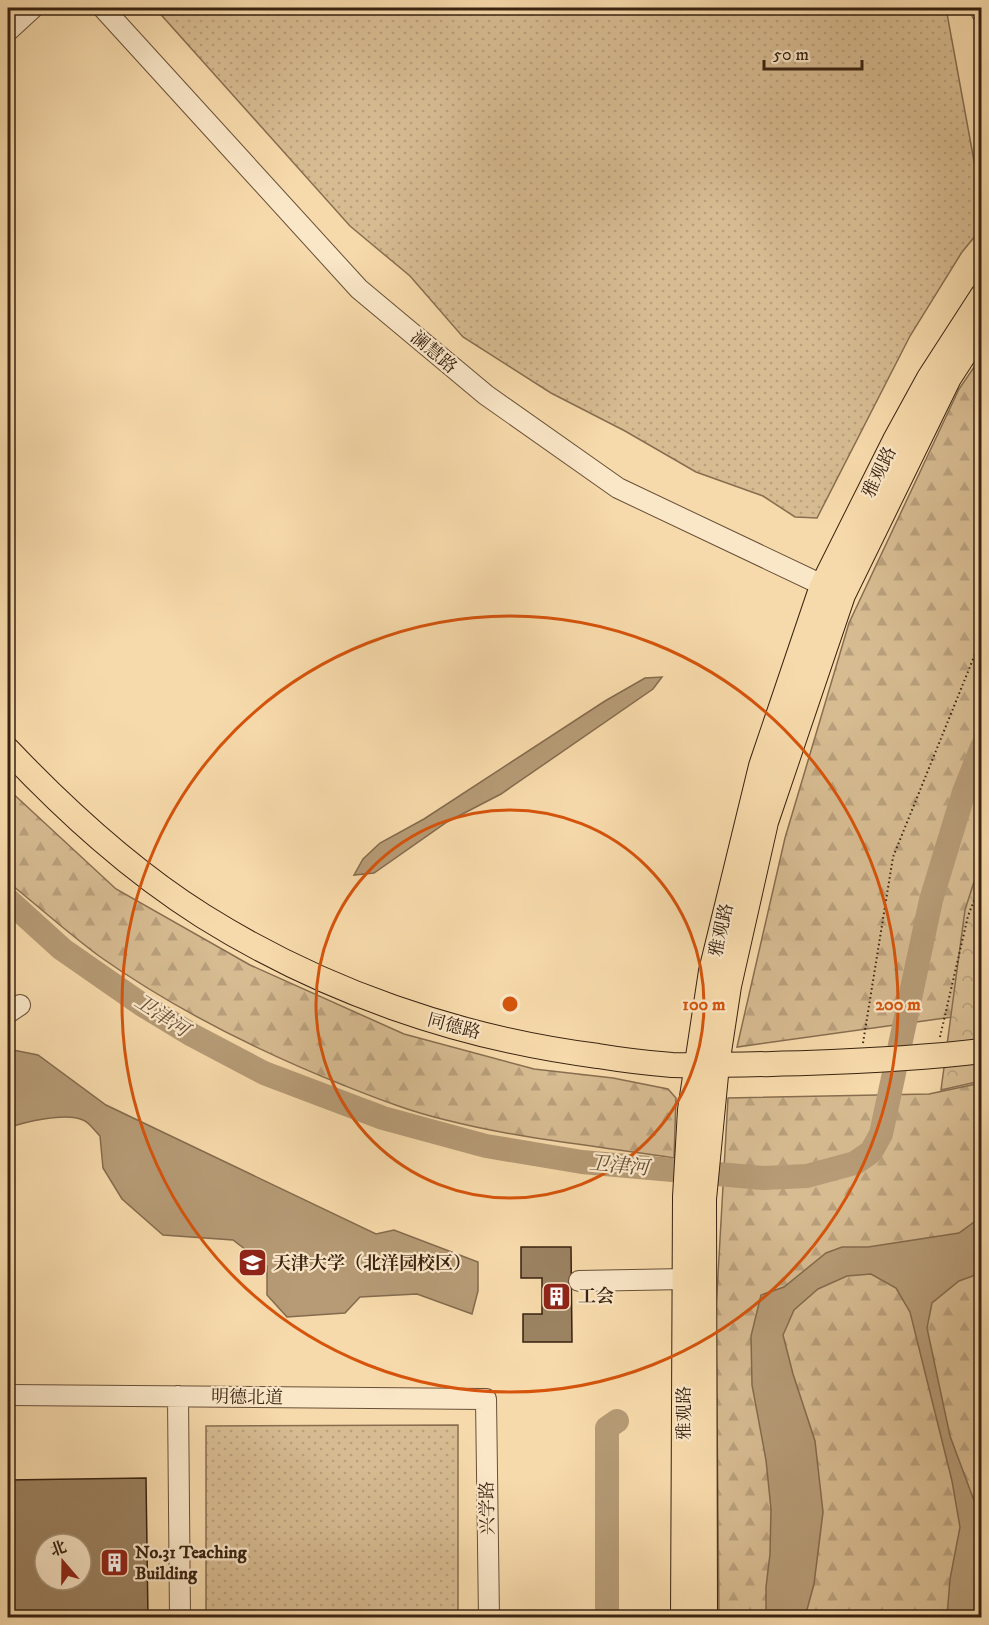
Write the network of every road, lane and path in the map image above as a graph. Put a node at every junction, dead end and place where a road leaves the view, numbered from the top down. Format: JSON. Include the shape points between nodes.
{"nodes":[{"id":1,"x":33,"y":8,"type":"edge"},
{"id":2,"x":103,"y":8,"type":"edge"},
{"id":3,"x":980,"y":8,"type":"edge"},
{"id":4,"x":981,"y":13,"type":"edge"},
{"id":5,"x":8,"y":30,"type":"edge"},
{"id":6,"x":981,"y":296,"type":"edge"},
{"id":7,"x":981,"y":327,"type":"edge"},
{"id":8,"x":833,"y":591,"type":"junction"},
{"id":9,"x":981,"y":637,"type":"edge"},
{"id":10,"x":8,"y":750,"type":"edge"},
{"id":11,"x":8,"y":770,"type":"edge"},
{"id":12,"x":981,"y":880,"type":"edge"},
{"id":13,"x":981,"y":1051,"type":"edge"},
{"id":14,"x":936,"y":1063,"type":"junction"},
{"id":15,"x":981,"y":1063,"type":"edge"},
{"id":16,"x":860,"y":1068,"type":"junction"},
{"id":17,"x":706,"y":1073,"type":"junction"},
{"id":18,"x":694,"y":1198,"type":"junction"},
{"id":19,"x":685,"y":1279,"type":"junction"},
{"id":20,"x":579,"y":1281,"type":"dead end"},
{"id":21,"x":8,"y":1395,"type":"edge"},
{"id":22,"x":178,"y":1396,"type":"junction"},
{"id":23,"x":486,"y":1399,"type":"joint"},
{"id":24,"x":180,"y":1617,"type":"edge"},
{"id":25,"x":489,"y":1617,"type":"edge"},
{"id":26,"x":683,"y":1617,"type":"edge"},
{"id":27,"x":705,"y":1617,"type":"edge"}],
"edges":[{"from":1,"to":5,"type":"street"},
{"from":2,"to":8,"type":"street","name":"澜慧路","via":[[359,289],[486,395],[618,488]]},
{"from":3,"to":4,"type":"street"},
{"from":6,"to":8,"type":"main road","name":"雅观路","via":[[906,420]]},
{"from":7,"to":8,"type":"main road","name":"雅观路"},
{"from":8,"to":17,"type":"main road","name":"雅观路","via":[[766,822]]},
{"from":9,"to":16,"type":"path","via":[[893,857]]},
{"from":10,"to":17,"type":"main road","name":"同德路","via":[[72,814],[164,889],[246,941],[307,973],[397,1009],[498,1038]]},
{"from":11,"to":17,"type":"main road","name":"同德路","via":[[95,852],[136,884],[254,960],[298,981],[392,1020],[489,1049],[581,1069]]},
{"from":12,"to":14,"type":"path","via":[[968,916]]},
{"from":13,"to":14,"type":"main road","name":"同德路"},
{"from":14,"to":15,"type":"main road","name":"同德路"},
{"from":14,"to":16,"type":"main road","name":"同德路"},
{"from":16,"to":17,"type":"main road","name":"同德路"},
{"from":17,"to":18,"type":"main road","name":"雅观路"},
{"from":18,"to":19,"type":"main road","name":"雅观路"},
{"from":18,"to":27,"type":"main road","name":"雅观路"},
{"from":19,"to":20,"type":"street"},
{"from":19,"to":26,"type":"main road","name":"雅观路"},
{"from":21,"to":22,"type":"street","name":"明德北道"},
{"from":22,"to":23,"type":"street","name":"明德北道"},
{"from":22,"to":24,"type":"street"},
{"from":23,"to":25,"type":"street","name":"兴学路"}]}
